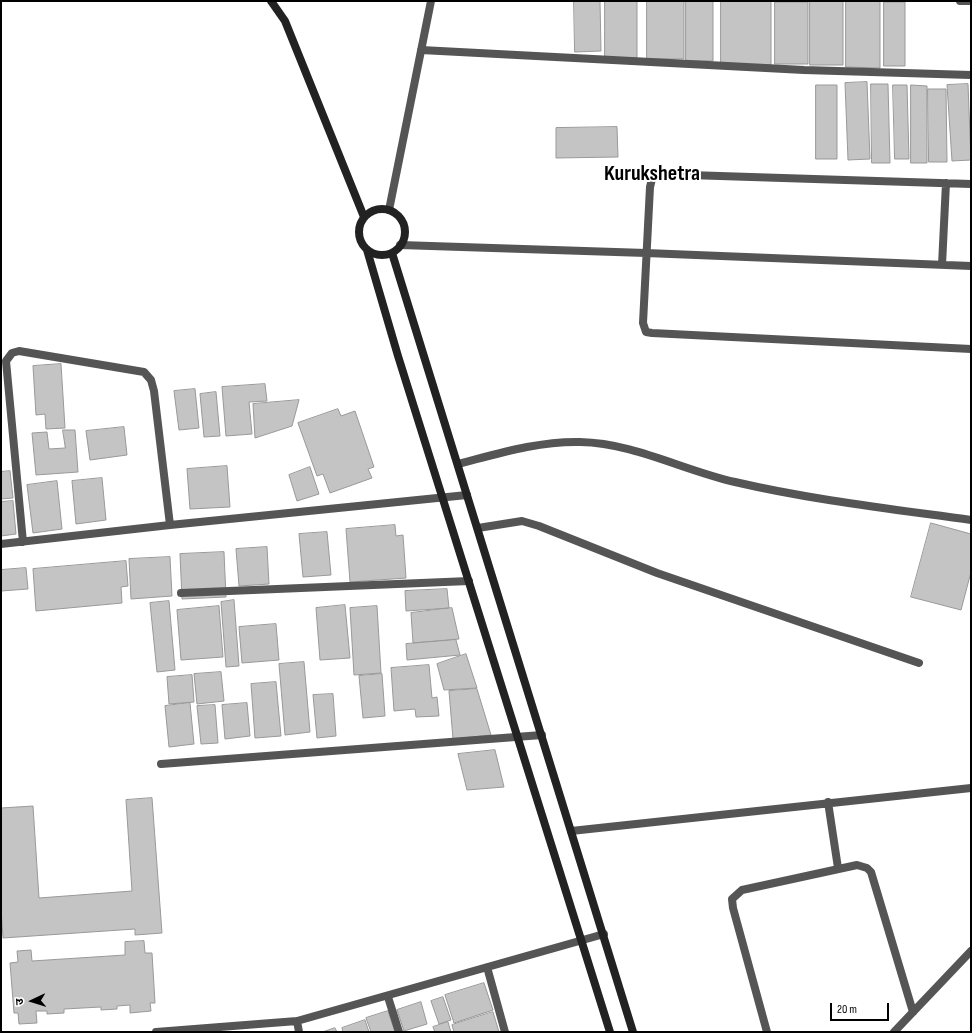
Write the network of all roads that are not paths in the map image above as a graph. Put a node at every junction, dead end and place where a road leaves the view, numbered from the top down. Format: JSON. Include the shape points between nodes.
{"nodes":[{"id":1,"x":271,"y":1,"type":"edge"},
{"id":2,"x":431,"y":1,"type":"edge"},
{"id":3,"x":960,"y":1,"type":"edge"},
{"id":4,"x":971,"y":1,"type":"edge"},
{"id":5,"x":421,"y":50,"type":"junction"},
{"id":6,"x":971,"y":75,"type":"edge"},
{"id":7,"x":946,"y":183,"type":"junction"},
{"id":8,"x":971,"y":184,"type":"edge"},
{"id":9,"x":389,"y":210,"type":"junction"},
{"id":10,"x":364,"y":217,"type":"junction"},
{"id":11,"x":400,"y":245,"type":"junction"},
{"id":12,"x":367,"y":250,"type":"junction"},
{"id":13,"x":392,"y":253,"type":"junction"},
{"id":14,"x":646,"y":253,"type":"junction"},
{"id":15,"x":942,"y":265,"type":"junction"},
{"id":16,"x":971,"y":266,"type":"edge"},
{"id":17,"x":971,"y":349,"type":"edge"},
{"id":18,"x":458,"y":464,"type":"junction"},
{"id":19,"x":468,"y":495,"type":"junction"},
{"id":20,"x":442,"y":497,"type":"junction"},
{"id":21,"x":971,"y":520,"type":"edge"},
{"id":22,"x":170,"y":525,"type":"junction"},
{"id":23,"x":478,"y":528,"type":"junction"},
{"id":24,"x":23,"y":542,"type":"junction"},
{"id":25,"x":1,"y":544,"type":"edge"},
{"id":26,"x":469,"y":580,"type":"junction"},
{"id":27,"x":181,"y":594,"type":"dead end"},
{"id":28,"x":919,"y":663,"type":"dead end"},
{"id":29,"x":542,"y":735,"type":"junction"},
{"id":30,"x":518,"y":737,"type":"junction"},
{"id":31,"x":161,"y":764,"type":"dead end"},
{"id":32,"x":971,"y":788,"type":"edge"},
{"id":33,"x":828,"y":802,"type":"junction"},
{"id":34,"x":571,"y":831,"type":"junction"},
{"id":35,"x":838,"y":868,"type":"junction"},
{"id":36,"x":604,"y":934,"type":"junction"},
{"id":37,"x":582,"y":941,"type":"junction"},
{"id":38,"x":971,"y":951,"type":"edge"},
{"id":39,"x":487,"y":967,"type":"junction"},
{"id":40,"x":388,"y":997,"type":"junction"},
{"id":41,"x":913,"y":1012,"type":"junction"},
{"id":42,"x":296,"y":1021,"type":"junction"},
{"id":43,"x":156,"y":1032,"type":"edge"},
{"id":44,"x":299,"y":1032,"type":"edge"},
{"id":45,"x":399,"y":1032,"type":"edge"},
{"id":46,"x":505,"y":1032,"type":"edge"},
{"id":47,"x":610,"y":1032,"type":"edge"},
{"id":48,"x":633,"y":1032,"type":"edge"},
{"id":49,"x":767,"y":1032,"type":"edge"},
{"id":50,"x":894,"y":1032,"type":"edge"}],
"edges":[{"from":1,"to":10,"type":"main road","via":[[285,22]]},
{"from":2,"to":5,"type":"street"},
{"from":3,"to":4,"type":"street"},
{"from":5,"to":6,"type":"street","via":[[804,70]]},
{"from":5,"to":9,"type":"street"},
{"from":7,"to":8,"type":"street"},
{"from":7,"to":14,"type":"street","via":[[657,174],[652,179],[650,187]]},
{"from":7,"to":15,"type":"street"},
{"from":9,"to":10,"type":"main road","via":[[376,210]]},
{"from":9,"to":11,"type":"main road","via":[[404,225],[404,239]]},
{"from":10,"to":12,"type":"main road","via":[[359,238]]},
{"from":11,"to":13,"type":"main road"},
{"from":11,"to":14,"type":"street"},
{"from":12,"to":13,"type":"main road","via":[[379,255]]},
{"from":12,"to":20,"type":"main road"},
{"from":13,"to":18,"type":"main road"},
{"from":14,"to":15,"type":"street"},
{"from":14,"to":17,"type":"street","via":[[643,322],[646,332]]},
{"from":15,"to":16,"type":"street"},
{"from":18,"to":19,"type":"main road"},
{"from":18,"to":21,"type":"street","via":[[528,447],[578,442],[610,444],[678,466],[805,497]]},
{"from":19,"to":20,"type":"street"},
{"from":19,"to":23,"type":"main road"},
{"from":20,"to":22,"type":"street"},
{"from":20,"to":26,"type":"main road"},
{"from":22,"to":24,"type":"street"},
{"from":22,"to":24,"type":"street","via":[[151,380],[144,372],[19,352],[12,353],[6,361]]},
{"from":23,"to":28,"type":"street","via":[[522,521],[539,526],[657,573]]},
{"from":23,"to":29,"type":"main road"},
{"from":24,"to":25,"type":"street"},
{"from":26,"to":27,"type":"street"},
{"from":26,"to":30,"type":"main road"},
{"from":29,"to":30,"type":"street"},
{"from":29,"to":34,"type":"main road"},
{"from":30,"to":31,"type":"street"},
{"from":30,"to":37,"type":"main road"},
{"from":32,"to":33,"type":"street"},
{"from":33,"to":34,"type":"street"},
{"from":33,"to":35,"type":"street"},
{"from":34,"to":36,"type":"main road"},
{"from":35,"to":41,"type":"street","via":[[862,866],[871,872]]},
{"from":35,"to":49,"type":"street","via":[[742,890],[732,899]]},
{"from":36,"to":37,"type":"street"},
{"from":36,"to":48,"type":"main road"},
{"from":37,"to":39,"type":"street"},
{"from":37,"to":47,"type":"main road"},
{"from":38,"to":41,"type":"street"},
{"from":39,"to":40,"type":"street"},
{"from":39,"to":46,"type":"street"},
{"from":40,"to":42,"type":"street"},
{"from":40,"to":45,"type":"street"},
{"from":41,"to":50,"type":"street"},
{"from":42,"to":43,"type":"street"},
{"from":42,"to":44,"type":"street"}]}
